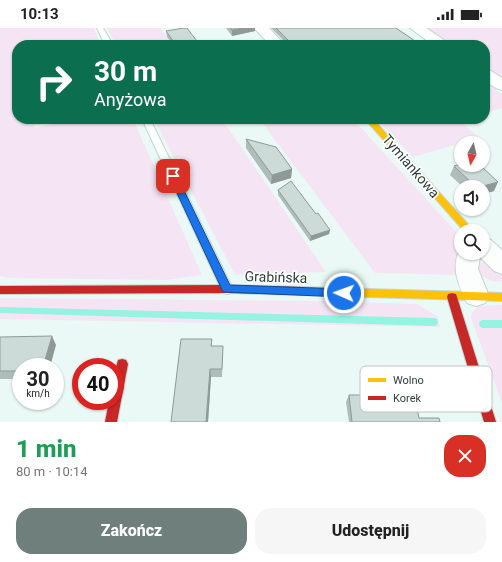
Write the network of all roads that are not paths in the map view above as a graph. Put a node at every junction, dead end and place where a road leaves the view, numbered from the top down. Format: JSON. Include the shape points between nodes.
{"nodes":[{"id":1,"x":100,"y":28,"type":"edge"},
{"id":2,"x":261,"y":28,"type":"edge"},
{"id":3,"x":417,"y":28,"type":"edge"},
{"id":4,"x":106,"y":40,"type":"edge"},
{"id":5,"x":273,"y":40,"type":"edge"},
{"id":6,"x":435,"y":40,"type":"edge"},
{"id":7,"x":490,"y":77,"type":"edge"},
{"id":8,"x":502,"y":85,"type":"edge"},
{"id":9,"x":148,"y":124,"type":"edge"},
{"id":10,"x":373,"y":124,"type":"edge"},
{"id":11,"x":463,"y":224,"type":"edge"},
{"id":12,"x":490,"y":253,"type":"edge"},
{"id":13,"x":468,"y":260,"type":"edge"},
{"id":14,"x":502,"y":265,"type":"edge"},
{"id":15,"x":227,"y":289,"type":"junction"},
{"id":16,"x":0,"y":290,"type":"edge"},
{"id":17,"x":476,"y":296,"type":"junction"},
{"id":18,"x":452,"y":297,"type":"junction"},
{"id":19,"x":502,"y":297,"type":"edge"},
{"id":20,"x":473,"y":366,"type":"edge"},
{"id":21,"x":113,"y":410,"type":"edge"},
{"id":22,"x":487,"y":412,"type":"edge"},
{"id":23,"x":111,"y":422,"type":"edge"},
{"id":24,"x":490,"y":422,"type":"edge"}],
"edges":[{"from":1,"to":4,"type":"lane"},
{"from":2,"to":5,"type":"street"},
{"from":3,"to":6,"type":"street"},
{"from":7,"to":8,"type":"street"},
{"from":9,"to":15,"type":"lane"},
{"from":10,"to":11,"type":"street","name":"Tymiankowa"},
{"from":12,"to":14,"type":"street"},
{"from":13,"to":17,"type":"street","via":[[466,269]]},
{"from":15,"to":16,"type":"street","name":"Grabińska"},
{"from":15,"to":18,"type":"street","name":"Grabińska"},
{"from":17,"to":18,"type":"street","name":"Grabińska"},
{"from":17,"to":19,"type":"street","name":"Grabińska"},
{"from":18,"to":20,"type":"street"},
{"from":21,"to":23,"type":"street"},
{"from":22,"to":24,"type":"street"}]}
